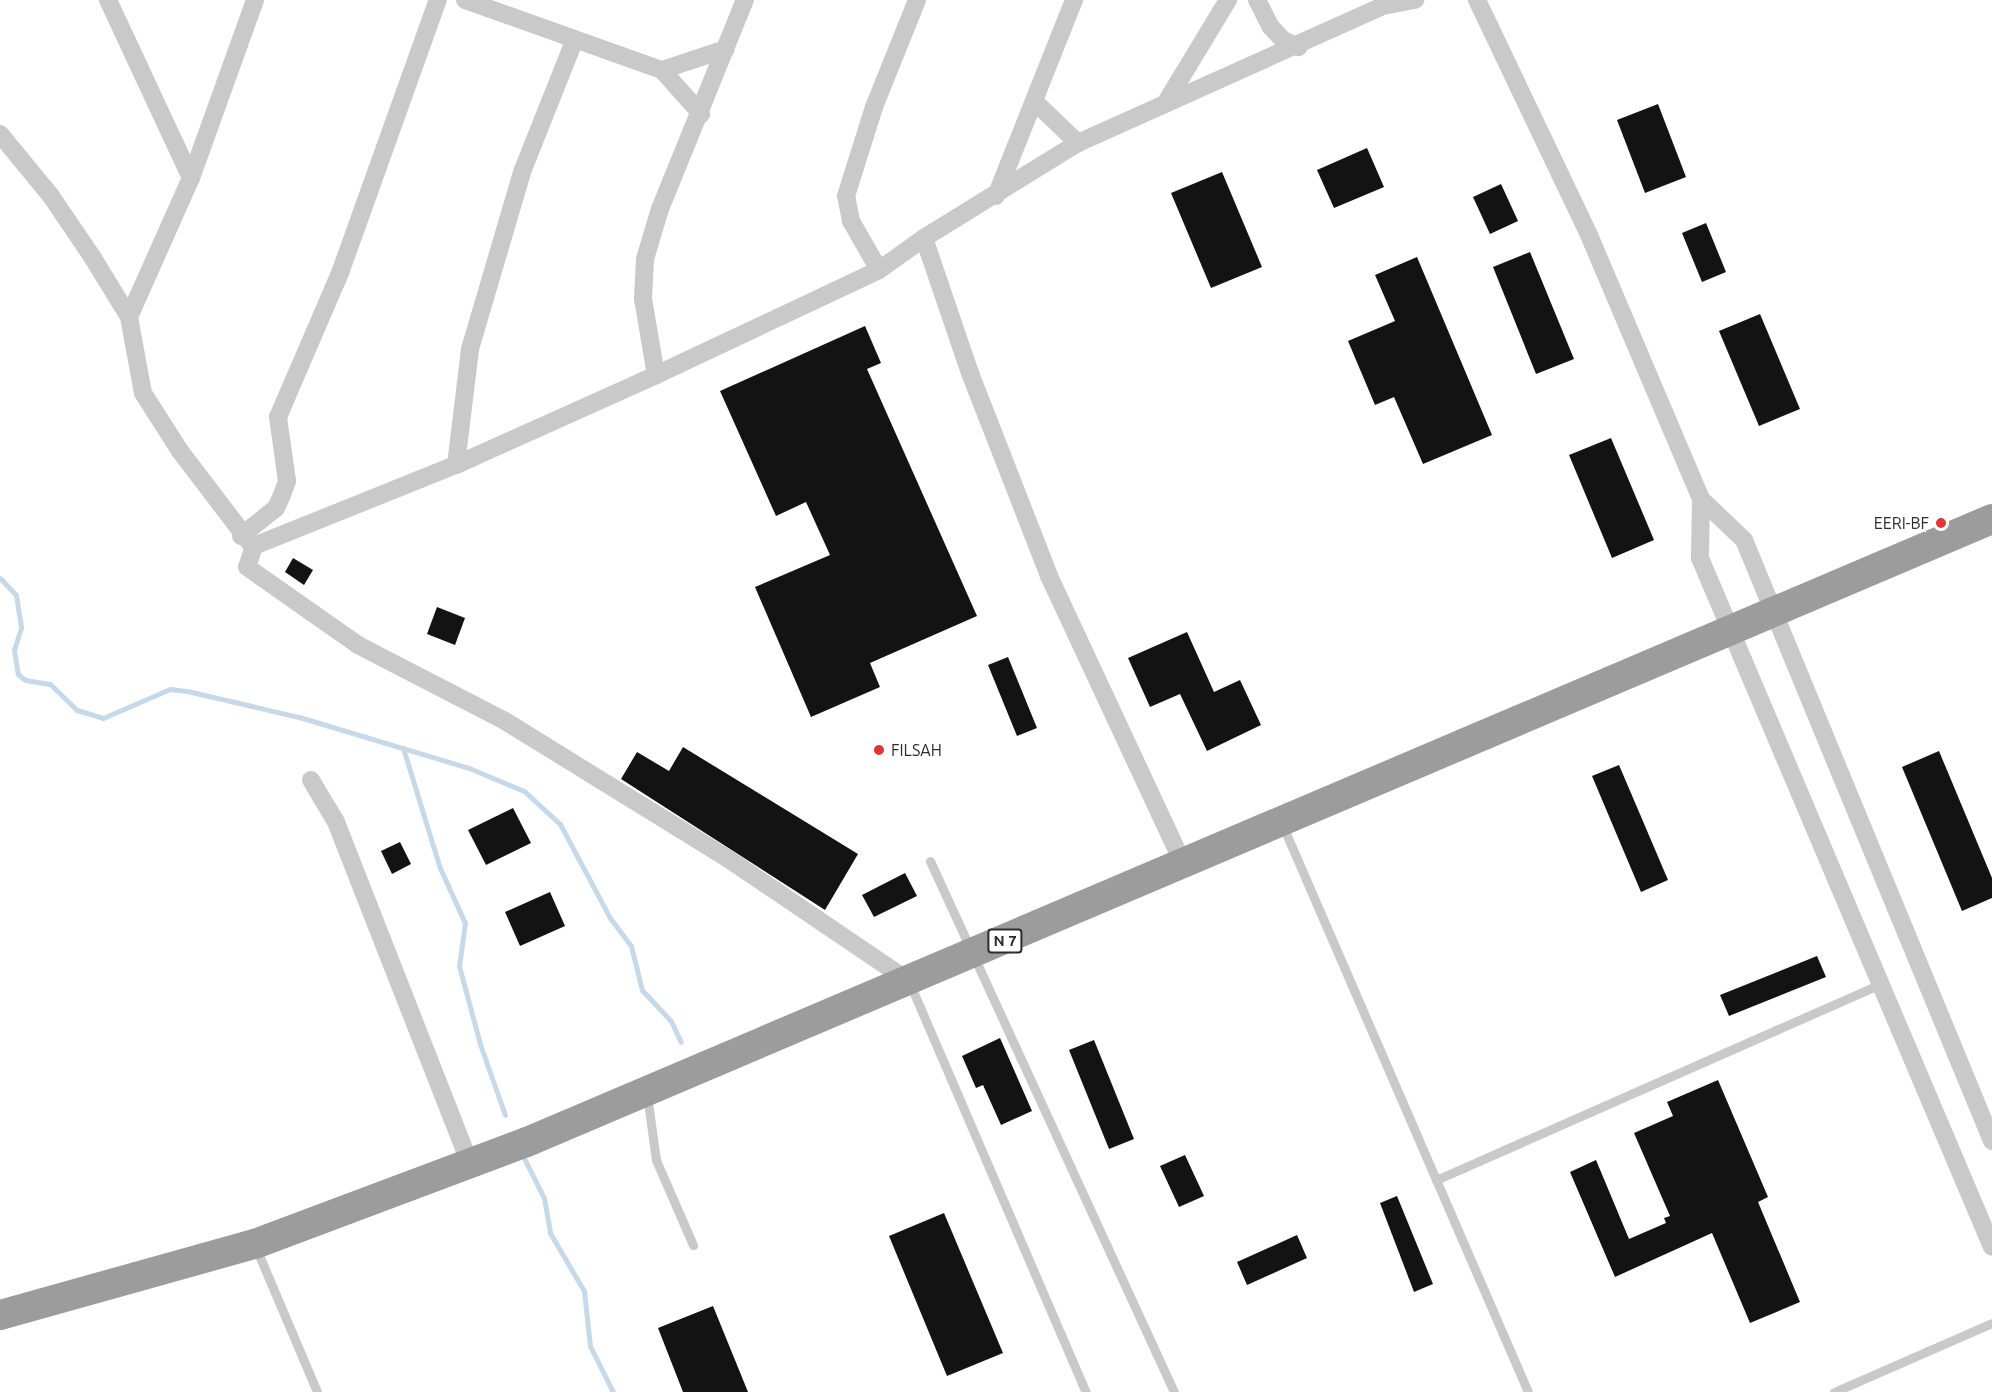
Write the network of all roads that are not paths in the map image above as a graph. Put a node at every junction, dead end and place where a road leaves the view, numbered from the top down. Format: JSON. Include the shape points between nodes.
{"nodes":[{"id":1,"x":108,"y":0,"type":"edge"},
{"id":2,"x":255,"y":0,"type":"edge"},
{"id":3,"x":438,"y":0,"type":"edge"},
{"id":4,"x":465,"y":0,"type":"edge"},
{"id":5,"x":745,"y":0,"type":"edge"},
{"id":6,"x":917,"y":0,"type":"edge"},
{"id":7,"x":1074,"y":0,"type":"edge"},
{"id":8,"x":1228,"y":0,"type":"edge"},
{"id":9,"x":1257,"y":0,"type":"edge"},
{"id":10,"x":1415,"y":0,"type":"edge"},
{"id":11,"x":1477,"y":0,"type":"edge"},
{"id":12,"x":574,"y":41,"type":"junction"},
{"id":13,"x":1298,"y":47,"type":"junction"},
{"id":14,"x":726,"y":49,"type":"junction"},
{"id":15,"x":662,"y":70,"type":"junction"},
{"id":16,"x":1034,"y":101,"type":"junction"},
{"id":17,"x":1165,"y":104,"type":"junction"},
{"id":18,"x":701,"y":114,"type":"junction"},
{"id":19,"x":0,"y":134,"type":"edge"},
{"id":20,"x":1078,"y":143,"type":"junction"},
{"id":21,"x":191,"y":178,"type":"junction"},
{"id":22,"x":996,"y":196,"type":"junction"},
{"id":23,"x":924,"y":238,"type":"junction"},
{"id":24,"x":879,"y":270,"type":"junction"},
{"id":25,"x":129,"y":317,"type":"junction"},
{"id":26,"x":656,"y":375,"type":"junction"},
{"id":27,"x":456,"y":465,"type":"junction"},
{"id":28,"x":1701,"y":500,"type":"junction"},
{"id":29,"x":1992,"y":519,"type":"edge"},
{"id":30,"x":247,"y":541,"type":"junction"},
{"id":31,"x":1775,"y":609,"type":"junction"},
{"id":32,"x":1729,"y":628,"type":"junction"},
{"id":33,"x":311,"y":780,"type":"dead end"},
{"id":34,"x":1282,"y":823,"type":"junction"},
{"id":35,"x":930,"y":861,"type":"dead end"},
{"id":36,"x":1184,"y":864,"type":"junction"},
{"id":37,"x":973,"y":955,"type":"junction"},
{"id":38,"x":909,"y":981,"type":"junction"},
{"id":39,"x":1883,"y":983,"type":"junction"},
{"id":40,"x":646,"y":1093,"type":"junction"},
{"id":41,"x":1992,"y":1141,"type":"edge"},
{"id":42,"x":469,"y":1161,"type":"junction"},
{"id":43,"x":1436,"y":1180,"type":"junction"},
{"id":44,"x":255,"y":1244,"type":"junction"},
{"id":45,"x":693,"y":1245,"type":"dead end"},
{"id":46,"x":1992,"y":1247,"type":"edge"},
{"id":47,"x":0,"y":1315,"type":"edge"},
{"id":48,"x":1992,"y":1323,"type":"edge"},
{"id":49,"x":317,"y":1392,"type":"edge"},
{"id":50,"x":1086,"y":1392,"type":"edge"},
{"id":51,"x":1174,"y":1392,"type":"edge"},
{"id":52,"x":1528,"y":1392,"type":"edge"},
{"id":53,"x":1834,"y":1392,"type":"edge"}],
"edges":[{"from":1,"to":21,"type":"street"},
{"from":2,"to":21,"type":"street"},
{"from":3,"to":30,"type":"street","via":[[340,273],[278,417],[287,481],[276,508]]},
{"from":4,"to":12,"type":"street"},
{"from":5,"to":14,"type":"street"},
{"from":6,"to":24,"type":"street","via":[[870,117],[846,196],[856,230]]},
{"from":7,"to":16,"type":"street"},
{"from":8,"to":17,"type":"street"},
{"from":9,"to":13,"type":"street","via":[[1270,26],[1283,40]]},
{"from":10,"to":13,"type":"street","via":[[1383,6]]},
{"from":11,"to":28,"type":"street","via":[[1589,235]]},
{"from":12,"to":15,"type":"street"},
{"from":12,"to":27,"type":"street","via":[[522,172],[470,349]]},
{"from":13,"to":17,"type":"street"},
{"from":14,"to":15,"type":"street"},
{"from":14,"to":18,"type":"street"},
{"from":15,"to":18,"type":"street"},
{"from":16,"to":20,"type":"street"},
{"from":16,"to":22,"type":"street"},
{"from":17,"to":20,"type":"street"},
{"from":18,"to":26,"type":"street","via":[[660,209],[645,259],[643,298]]},
{"from":19,"to":25,"type":"street","via":[[51,196]]},
{"from":20,"to":22,"type":"street"},
{"from":21,"to":25,"type":"street"},
{"from":22,"to":23,"type":"street"},
{"from":23,"to":24,"type":"street"},
{"from":23,"to":36,"type":"street","via":[[970,373],[1049,576]]},
{"from":24,"to":26,"type":"street"},
{"from":25,"to":30,"type":"street","via":[[143,393]]},
{"from":26,"to":27,"type":"street"},
{"from":27,"to":30,"type":"street"},
{"from":28,"to":31,"type":"street","via":[[1744,540]]},
{"from":28,"to":32,"type":"street","via":[[1700,558]]},
{"from":29,"to":31,"type":"highway","number":"N 7"},
{"from":30,"to":38,"type":"street","via":[[247,567],[357,645],[505,721],[727,858]]},
{"from":31,"to":32,"type":"highway","number":"N 7"},
{"from":31,"to":41,"type":"street"},
{"from":32,"to":34,"type":"highway","number":"N 7"},
{"from":32,"to":39,"type":"street"},
{"from":33,"to":42,"type":"street","via":[[336,822]]},
{"from":34,"to":36,"type":"highway","number":"N 7"},
{"from":34,"to":43,"type":"lane"},
{"from":35,"to":37,"type":"lane"},
{"from":36,"to":37,"type":"highway","number":"N 7"},
{"from":37,"to":38,"type":"highway","number":"N 7"},
{"from":37,"to":51,"type":"lane"},
{"from":38,"to":40,"type":"highway","number":"N 7"},
{"from":38,"to":50,"type":"lane"},
{"from":39,"to":43,"type":"lane"},
{"from":39,"to":46,"type":"street"},
{"from":40,"to":42,"type":"highway","number":"N 7","via":[[527,1142]]},
{"from":40,"to":45,"type":"lane","via":[[656,1160]]},
{"from":42,"to":44,"type":"highway","number":"N 7"},
{"from":43,"to":52,"type":"lane"},
{"from":44,"to":47,"type":"highway","number":"N 7"},
{"from":44,"to":49,"type":"lane"},
{"from":48,"to":53,"type":"lane"}]}
